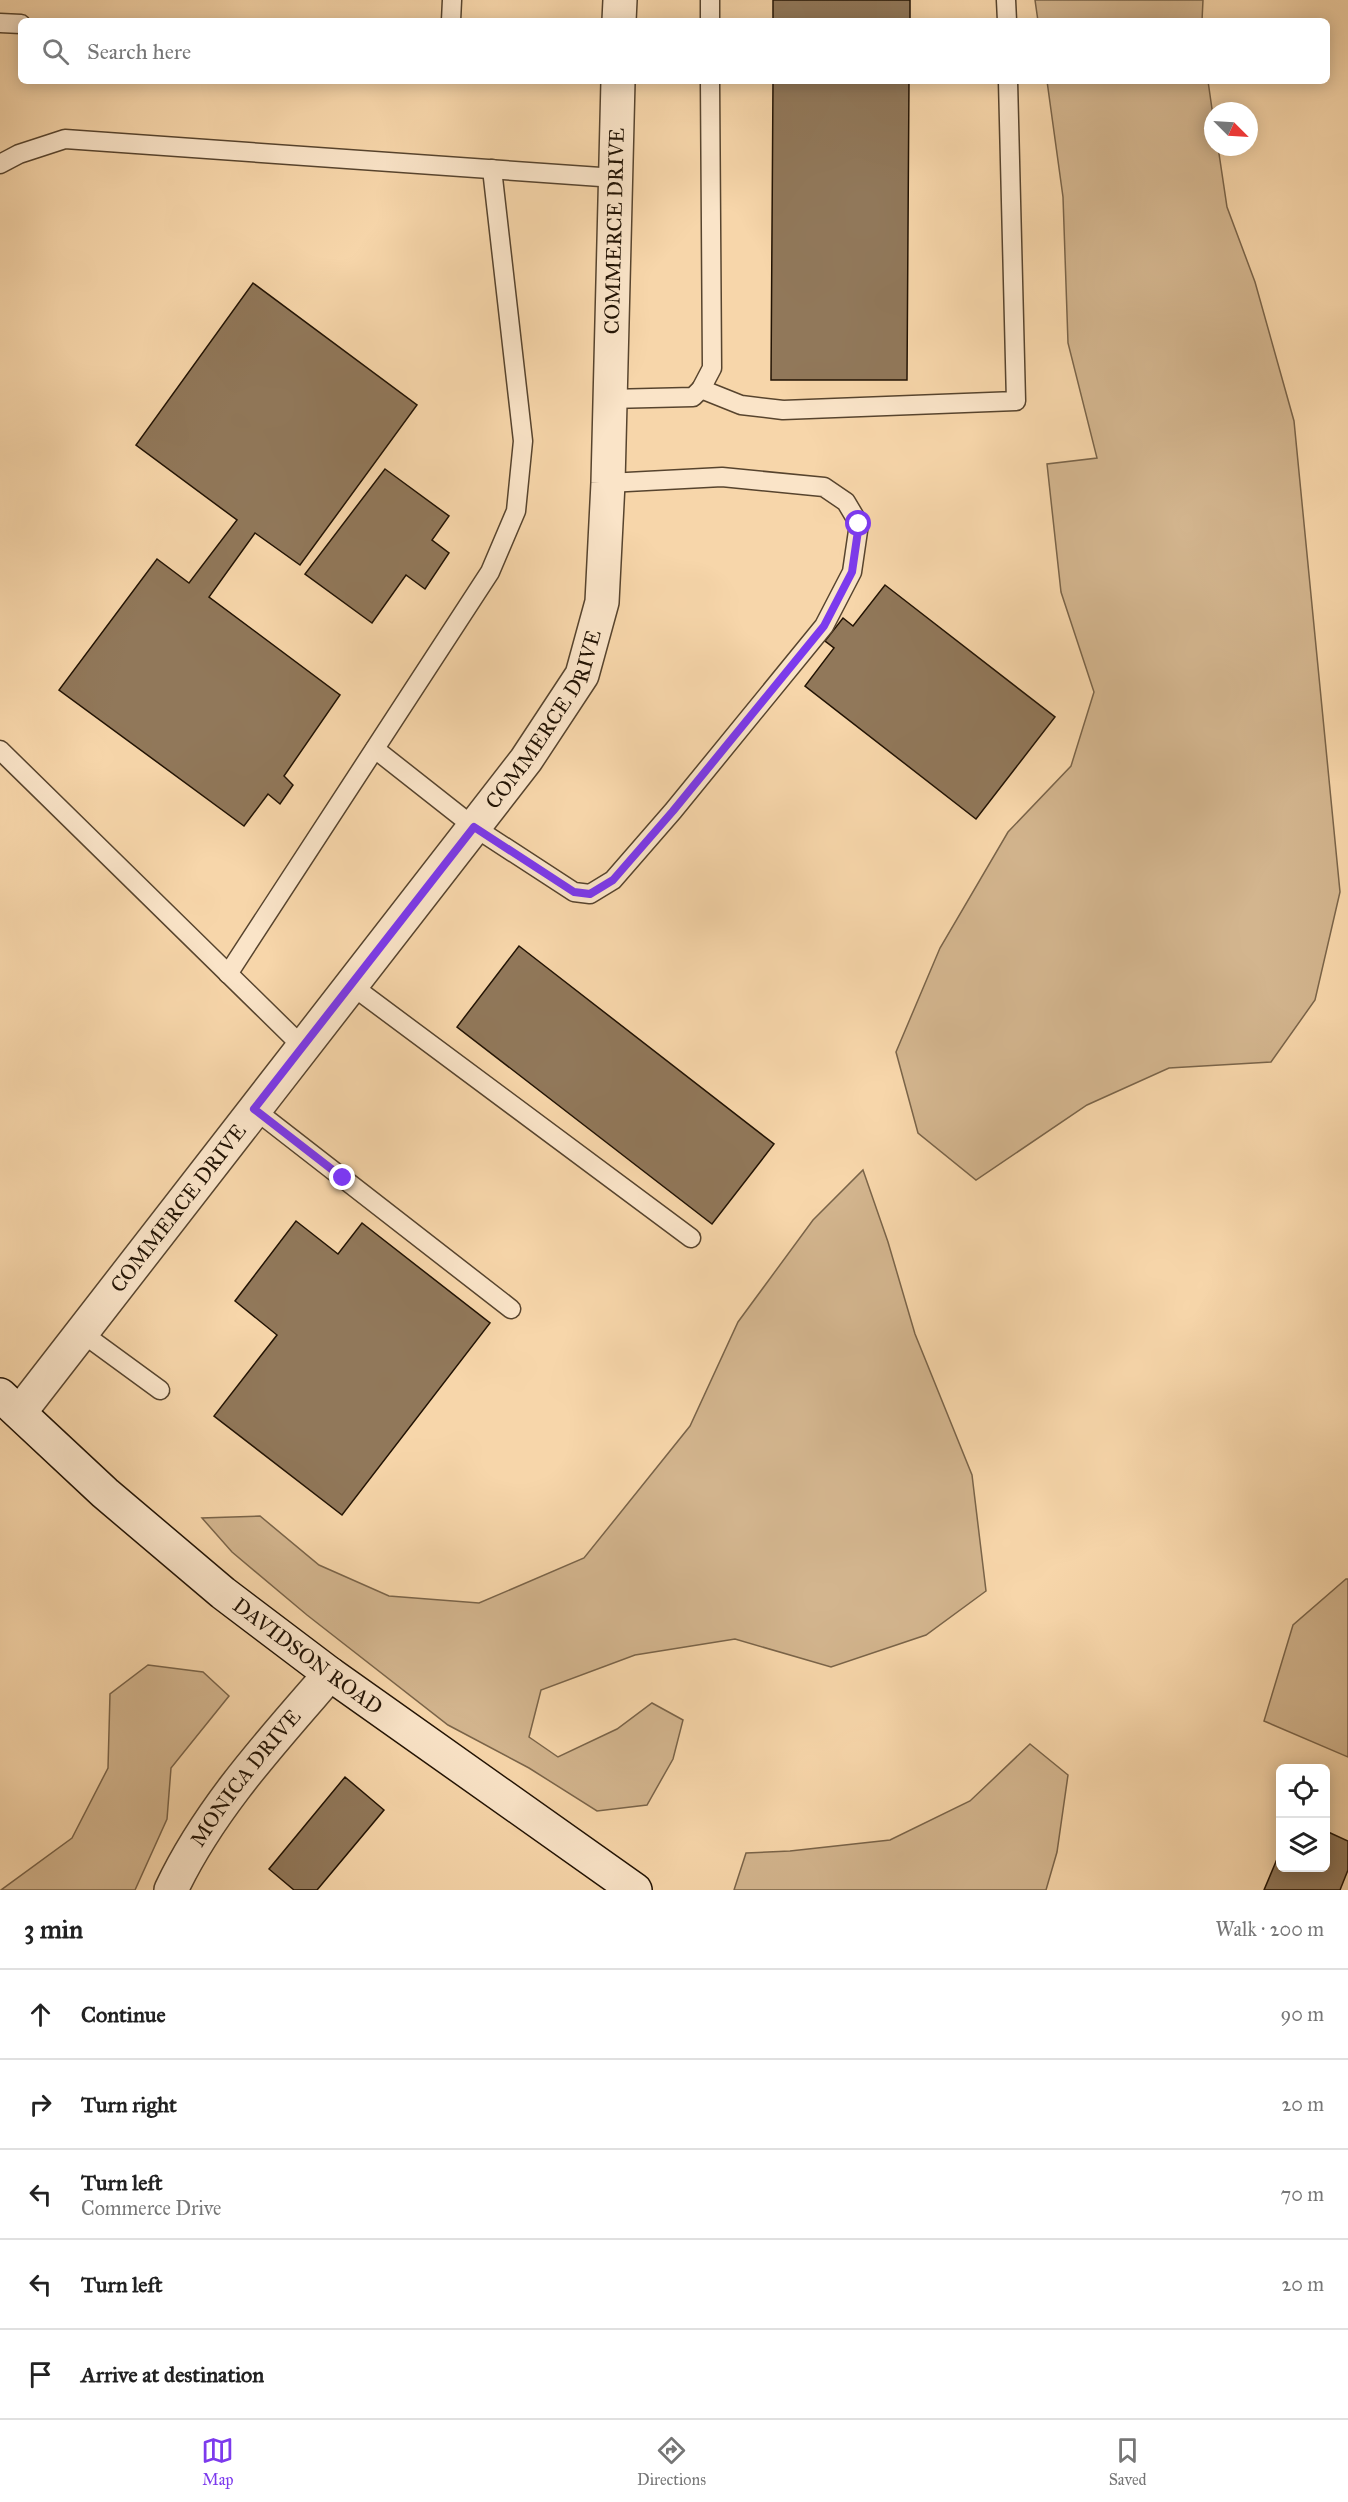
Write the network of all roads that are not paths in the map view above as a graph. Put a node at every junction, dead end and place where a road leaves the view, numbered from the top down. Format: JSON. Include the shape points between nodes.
{"nodes":[{"id":1,"x":452,"y":0,"type":"edge"},
{"id":2,"x":620,"y":0,"type":"edge"},
{"id":3,"x":710,"y":0,"type":"edge"},
{"id":4,"x":1006,"y":0,"type":"edge"},
{"id":5,"x":451,"y":18,"type":"edge"},
{"id":6,"x":619,"y":18,"type":"edge"},
{"id":7,"x":710,"y":18,"type":"edge"},
{"id":8,"x":1007,"y":18,"type":"edge"},
{"id":9,"x":0,"y":23,"type":"edge"},
{"id":10,"x":18,"y":24,"type":"edge"},
{"id":11,"x":618,"y":84,"type":"edge"},
{"id":12,"x":710,"y":84,"type":"edge"},
{"id":13,"x":1008,"y":84,"type":"edge"},
{"id":14,"x":0,"y":164,"type":"edge"},
{"id":15,"x":492,"y":170,"type":"junction"},
{"id":16,"x":615,"y":178,"type":"junction"},
{"id":17,"x":701,"y":389,"type":"junction"},
{"id":18,"x":609,"y":399,"type":"junction"},
{"id":19,"x":608,"y":483,"type":"junction"},
{"id":20,"x":375,"y":749,"type":"junction"},
{"id":21,"x":0,"y":750,"type":"edge"},
{"id":22,"x":474,"y":827,"type":"junction"},
{"id":23,"x":228,"y":974,"type":"junction"},
{"id":24,"x":351,"y":985,"type":"junction"},
{"id":25,"x":303,"y":1047,"type":"junction"},
{"id":26,"x":254,"y":1109,"type":"junction"},
{"id":27,"x":691,"y":1238,"type":"dead end"},
{"id":28,"x":511,"y":1309,"type":"dead end"},
{"id":29,"x":82,"y":1333,"type":"junction"},
{"id":30,"x":160,"y":1390,"type":"dead end"},
{"id":31,"x":10,"y":1403,"type":"edge"},
{"id":32,"x":330,"y":1674,"type":"junction"},
{"id":33,"x":171,"y":1890,"type":"edge"},
{"id":34,"x":635,"y":1890,"type":"edge"}],
"edges":[{"from":1,"to":5,"type":"lane"},
{"from":2,"to":6,"type":"street"},
{"from":3,"to":7,"type":"lane"},
{"from":4,"to":8,"type":"lane"},
{"from":9,"to":10,"type":"lane"},
{"from":11,"to":16,"type":"street","name":"COMMERCE DRIVE"},
{"from":12,"to":17,"type":"lane","via":[[712,368]]},
{"from":13,"to":17,"type":"lane","via":[[1016,402],[783,410],[741,405]]},
{"from":14,"to":15,"type":"lane","via":[[65,139]]},
{"from":15,"to":16,"type":"lane"},
{"from":15,"to":20,"type":"lane","via":[[523,441],[516,511],[490,572]]},
{"from":16,"to":18,"type":"street","name":"COMMERCE DRIVE"},
{"from":17,"to":18,"type":"lane","via":[[693,397]]},
{"from":18,"to":19,"type":"street","name":"COMMERCE DRIVE"},
{"from":19,"to":22,"type":"street","name":"COMMERCE DRIVE","via":[[602,602],[582,675],[526,760]]},
{"from":19,"to":22,"type":"lane","via":[[722,477],[824,487],[846,502],[859,524],[852,572],[824,626],[613,880],[590,894],[574,892]]},
{"from":20,"to":22,"type":"lane"},
{"from":20,"to":23,"type":"lane"},
{"from":21,"to":23,"type":"lane"},
{"from":22,"to":24,"type":"street","name":"COMMERCE DRIVE"},
{"from":23,"to":25,"type":"lane"},
{"from":24,"to":25,"type":"street","name":"COMMERCE DRIVE"},
{"from":24,"to":27,"type":"lane"},
{"from":25,"to":26,"type":"street","name":"COMMERCE DRIVE"},
{"from":26,"to":28,"type":"lane"},
{"from":26,"to":29,"type":"street","name":"COMMERCE DRIVE"},
{"from":29,"to":30,"type":"lane"},
{"from":29,"to":31,"type":"street","name":"COMMERCE DRIVE"},
{"from":31,"to":32,"type":"street","name":"DAVIDSON ROAD","via":[[105,1493],[214,1586]]},
{"from":32,"to":33,"type":"street","name":"MONICA DRIVE","via":[[243,1775]]},
{"from":32,"to":34,"type":"street","name":"DAVIDSON ROAD"}]}
